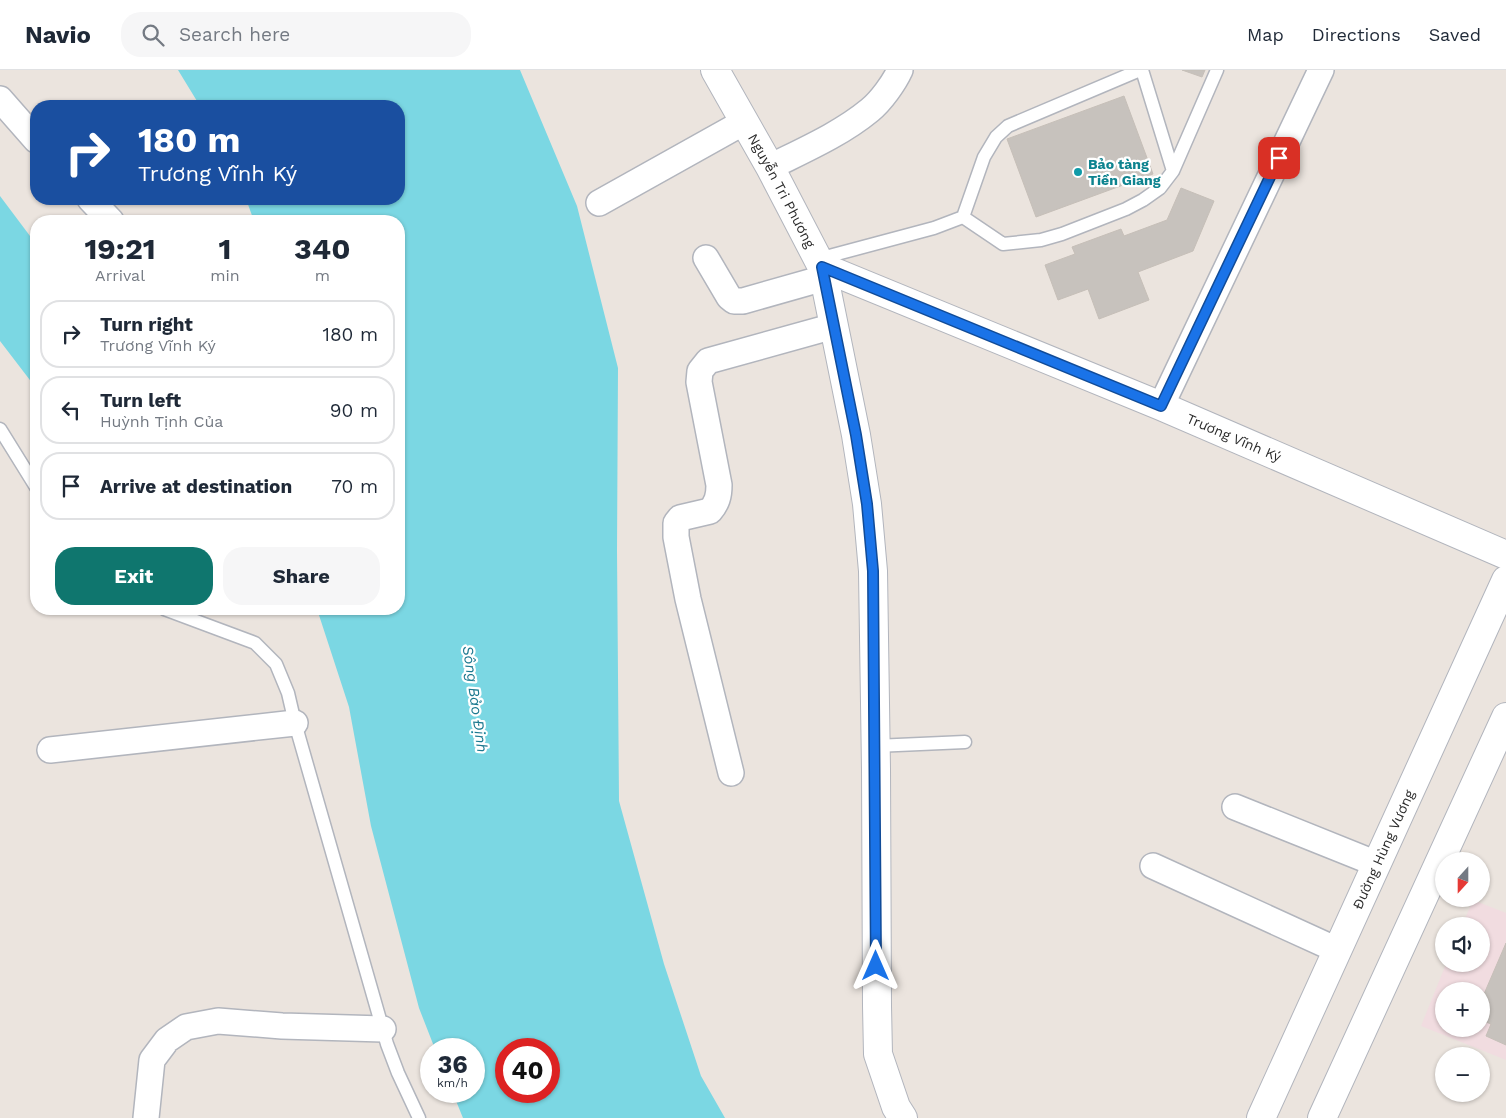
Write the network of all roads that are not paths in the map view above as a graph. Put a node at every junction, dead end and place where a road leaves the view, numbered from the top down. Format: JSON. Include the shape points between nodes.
{"nodes":[{"id":1,"x":715,"y":70,"type":"edge"},
{"id":2,"x":900,"y":70,"type":"edge"},
{"id":3,"x":1141,"y":70,"type":"edge"},
{"id":4,"x":1216,"y":70,"type":"edge"},
{"id":5,"x":1320,"y":70,"type":"edge"},
{"id":6,"x":0,"y":99,"type":"edge"},
{"id":7,"x":744,"y":122,"type":"junction"},
{"id":8,"x":30,"y":133,"type":"edge"},
{"id":9,"x":770,"y":167,"type":"junction"},
{"id":10,"x":1173,"y":170,"type":"junction"},
{"id":11,"x":599,"y":203,"type":"dead end"},
{"id":12,"x":96,"y":205,"type":"edge"},
{"id":13,"x":105,"y":215,"type":"edge"},
{"id":14,"x":964,"y":217,"type":"junction"},
{"id":15,"x":706,"y":258,"type":"dead end"},
{"id":16,"x":822,"y":268,"type":"junction"},
{"id":17,"x":834,"y":326,"type":"junction"},
{"id":18,"x":1161,"y":406,"type":"junction"},
{"id":19,"x":0,"y":429,"type":"edge"},
{"id":20,"x":30,"y":477,"type":"edge"},
{"id":21,"x":1506,"y":555,"type":"edge"},
{"id":22,"x":1506,"y":580,"type":"edge"},
{"id":23,"x":180,"y":615,"type":"edge"},
{"id":24,"x":1506,"y":717,"type":"edge"},
{"id":25,"x":295,"y":723,"type":"junction"},
{"id":26,"x":965,"y":742,"type":"dead end"},
{"id":27,"x":875,"y":746,"type":"junction"},
{"id":28,"x":50,"y":750,"type":"dead end"},
{"id":29,"x":732,"y":773,"type":"dead end"},
{"id":30,"x":1235,"y":807,"type":"dead end"},
{"id":31,"x":1377,"y":864,"type":"junction"},
{"id":32,"x":1152,"y":866,"type":"dead end"},
{"id":33,"x":1337,"y":950,"type":"junction"},
{"id":34,"x":383,"y":1029,"type":"junction"},
{"id":35,"x":146,"y":1118,"type":"edge"},
{"id":36,"x":419,"y":1118,"type":"edge"},
{"id":37,"x":903,"y":1118,"type":"edge"},
{"id":38,"x":1261,"y":1118,"type":"edge"},
{"id":39,"x":1322,"y":1118,"type":"edge"}],
"edges":[{"from":1,"to":7,"type":"street","name":"Nguyễn Tri Phương"},
{"from":2,"to":9,"type":"street","via":[[872,109]]},
{"from":3,"to":10,"type":"lane"},
{"from":3,"to":14,"type":"lane","via":[[1008,126],[996,137],[984,157]]},
{"from":4,"to":10,"type":"lane"},
{"from":5,"to":18,"type":"street"},
{"from":6,"to":8,"type":"street"},
{"from":7,"to":9,"type":"street","name":"Nguyễn Tri Phương"},
{"from":7,"to":11,"type":"street"},
{"from":9,"to":16,"type":"street","name":"Nguyễn Tri Phương"},
{"from":10,"to":14,"type":"lane","via":[[1160,188],[1143,200],[1041,240],[1003,244]]},
{"from":12,"to":13,"type":"street"},
{"from":14,"to":16,"type":"lane"},
{"from":15,"to":16,"type":"street","via":[[734,301],[743,301]]},
{"from":16,"to":17,"type":"street","name":"Nguyễn Tri Phương"},
{"from":16,"to":18,"type":"street","name":"Trương Vĩnh Ký"},
{"from":17,"to":27,"type":"street","name":"Nguyễn Tri Phương","via":[[867,504],[873,571]]},
{"from":17,"to":29,"type":"street","via":[[708,362],[700,370],[699,382],[719,494],[710,512],[680,518],[676,523],[676,537],[690,608]]},
{"from":18,"to":21,"type":"street","name":"Trương Vĩnh Ký"},
{"from":19,"to":20,"type":"lane"},
{"from":22,"to":31,"type":"street","name":"Đường Hùng Vương"},
{"from":23,"to":25,"type":"lane","via":[[255,643],[276,664],[288,693]]},
{"from":24,"to":39,"type":"street"},
{"from":25,"to":28,"type":"street"},
{"from":25,"to":34,"type":"lane"},
{"from":26,"to":27,"type":"lane"},
{"from":27,"to":37,"type":"street","name":"Nguyễn Tri Phương","via":[[878,1054],[896,1107]]},
{"from":30,"to":31,"type":"street"},
{"from":31,"to":33,"type":"street","name":"Đường Hùng Vương"},
{"from":32,"to":33,"type":"street"},
{"from":33,"to":38,"type":"street","name":"Đường Hùng Vương"},
{"from":34,"to":35,"type":"street","via":[[218,1021],[186,1027],[167,1040],[152,1060]]},
{"from":34,"to":36,"type":"lane","via":[[398,1073]]}]}
